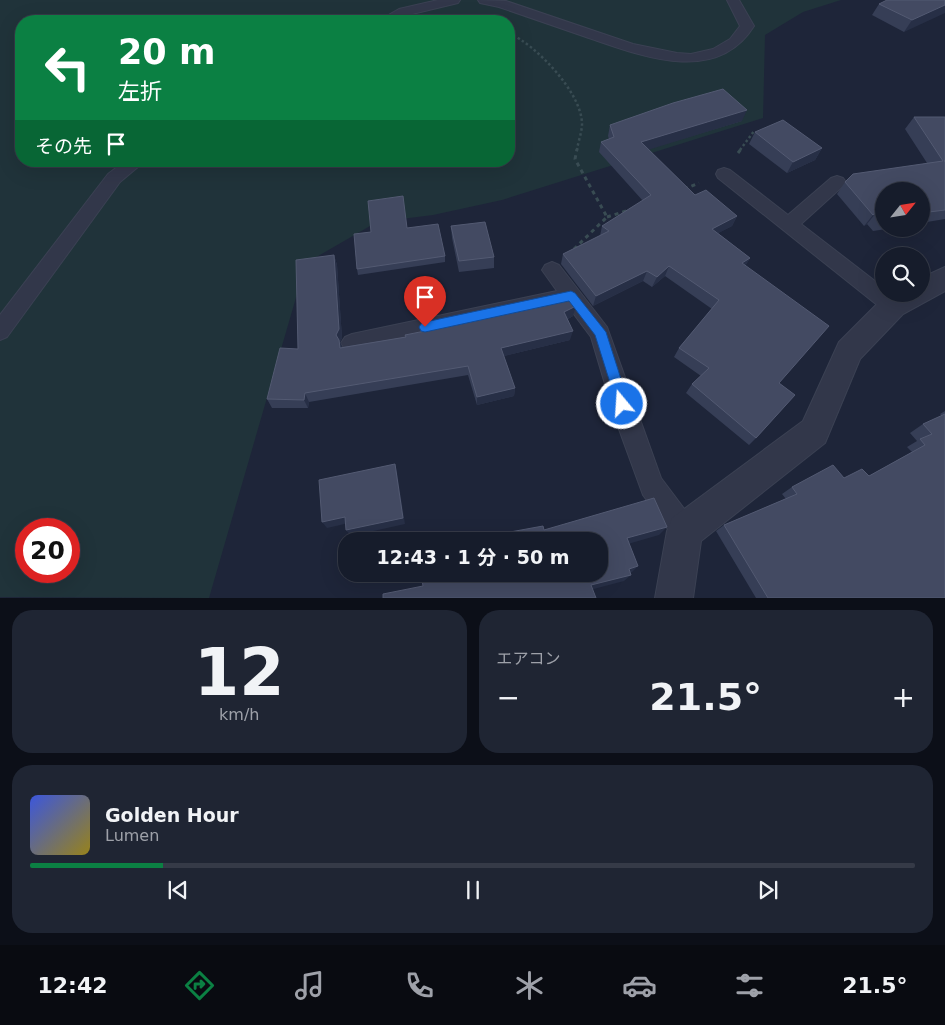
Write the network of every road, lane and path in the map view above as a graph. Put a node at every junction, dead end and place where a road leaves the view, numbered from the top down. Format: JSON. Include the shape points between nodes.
{"nodes":[{"id":1,"x":454,"y":0,"type":"edge"},
{"id":2,"x":484,"y":0,"type":"edge"},
{"id":3,"x":733,"y":0,"type":"edge"},
{"id":4,"x":398,"y":15,"type":"edge"},
{"id":5,"x":515,"y":36,"type":"edge"},
{"id":6,"x":129,"y":167,"type":"edge"},
{"id":7,"x":724,"y":174,"type":"joint"},
{"id":8,"x":837,"y":182,"type":"dead end"},
{"id":9,"x":679,"y":191,"type":"edge"},
{"id":10,"x":634,"y":208,"type":"edge"},
{"id":11,"x":607,"y":218,"type":"junction"},
{"id":12,"x":789,"y":224,"type":"junction"},
{"id":13,"x":552,"y":270,"type":"joint"},
{"id":14,"x":945,"y":278,"type":"edge"},
{"id":15,"x":875,"y":281,"type":"edge"},
{"id":16,"x":930,"y":286,"type":"edge"},
{"id":17,"x":571,"y":296,"type":"junction"},
{"id":18,"x":902,"y":302,"type":"edge"},
{"id":19,"x":0,"y":331,"type":"edge"},
{"id":20,"x":352,"y":343,"type":"dead end"},
{"id":21,"x":685,"y":530,"type":"junction"},
{"id":22,"x":674,"y":598,"type":"edge"}],
"edges":[{"from":1,"to":4,"type":"lane"},
{"from":2,"to":3,"type":"lane","via":[[639,50],[674,56],[704,56],[727,48],[741,37],[747,26]]},
{"from":5,"to":11,"type":"path","via":[[543,59],[565,83],[576,102],[582,123],[575,159]]},
{"from":6,"to":19,"type":"lane","via":[[114,178]]},
{"from":7,"to":9,"type":"path"},
{"from":7,"to":12,"type":"lane"},
{"from":8,"to":12,"type":"lane"},
{"from":10,"to":11,"type":"path"},
{"from":11,"to":13,"type":"path"},
{"from":12,"to":15,"type":"lane"},
{"from":13,"to":17,"type":"lane"},
{"from":14,"to":16,"type":"street"},
{"from":17,"to":20,"type":"lane"},
{"from":17,"to":21,"type":"lane","via":[[600,332],[652,486]]},
{"from":18,"to":21,"type":"street","via":[[849,351],[814,432]]},
{"from":21,"to":22,"type":"street"}]}
